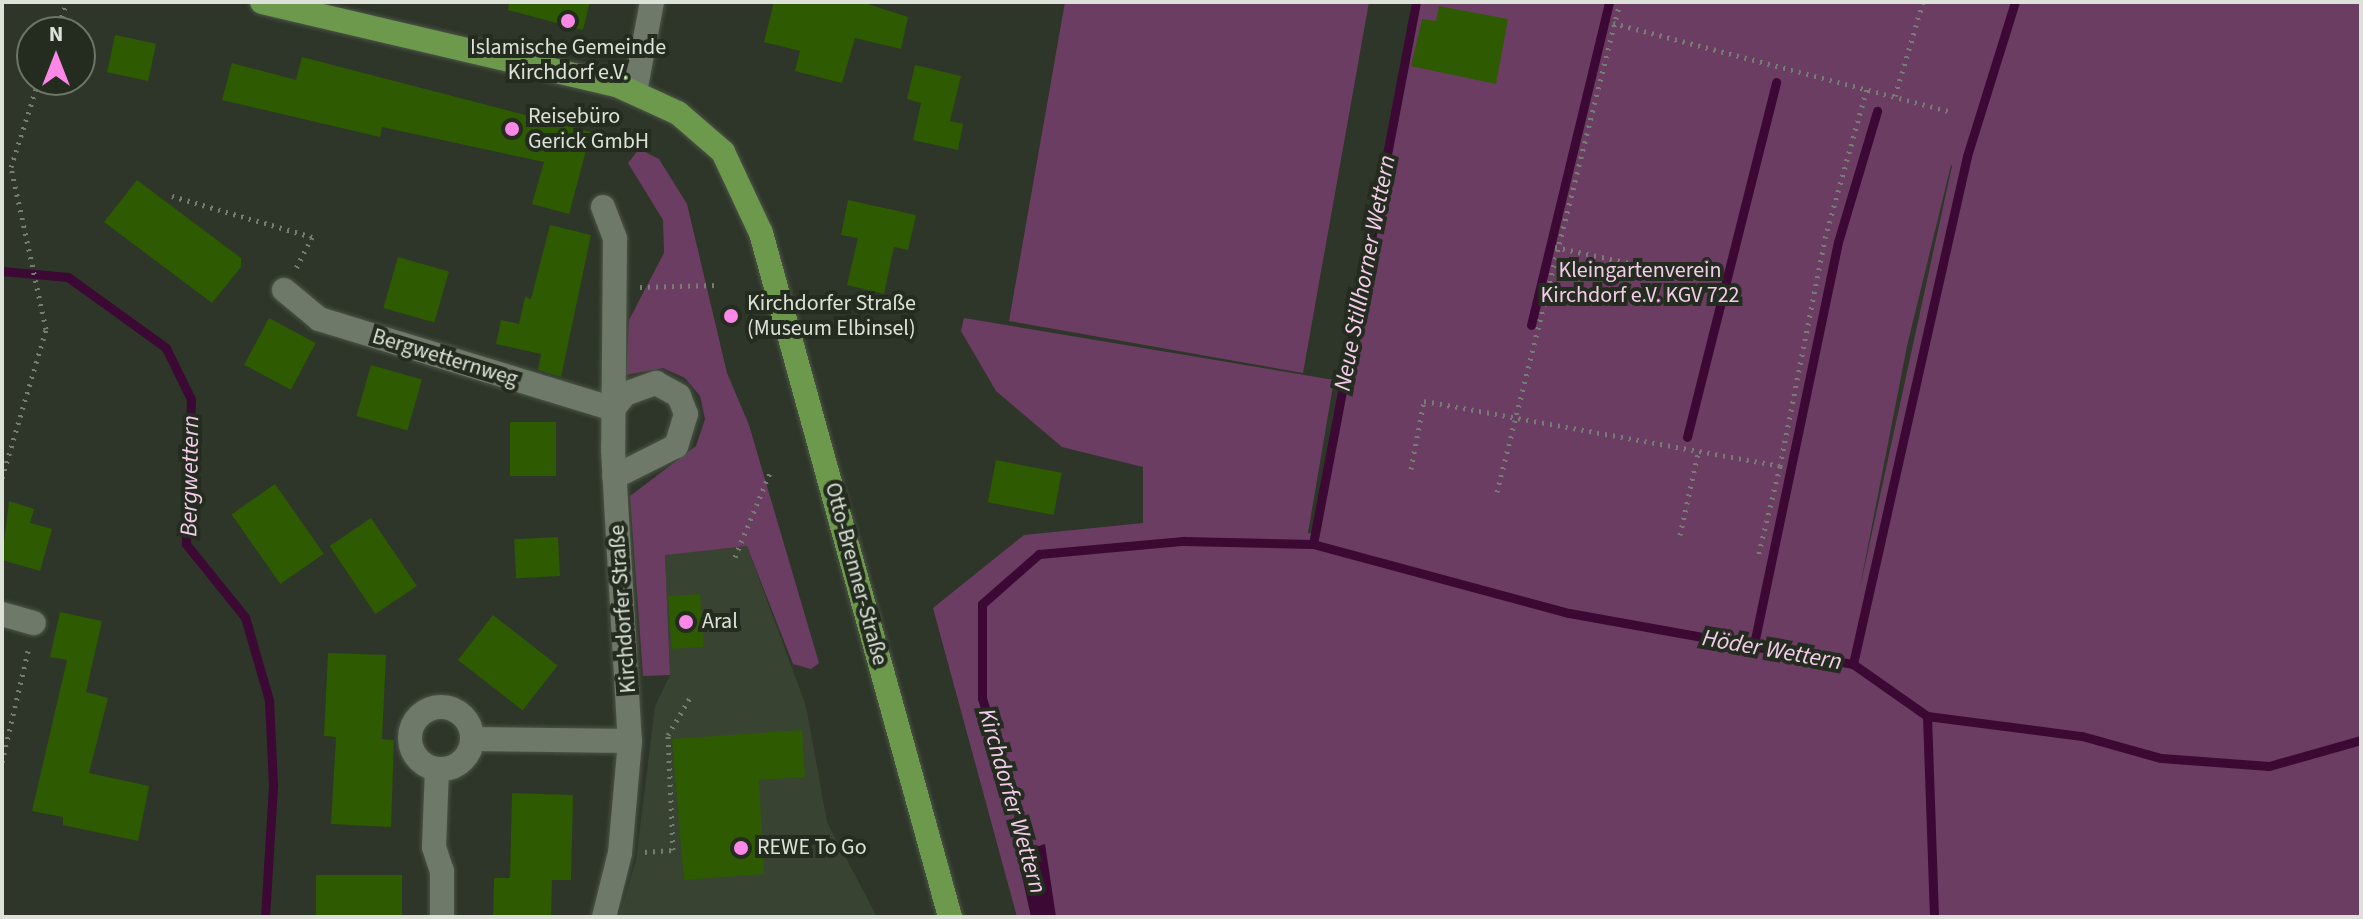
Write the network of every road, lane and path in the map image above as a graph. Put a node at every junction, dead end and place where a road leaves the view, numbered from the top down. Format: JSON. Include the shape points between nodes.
{"nodes":[{"id":1,"x":262,"y":2,"type":"edge"},
{"id":2,"x":652,"y":2,"type":"edge"},
{"id":3,"x":1620,"y":2,"type":"edge"},
{"id":4,"x":1923,"y":2,"type":"edge"},
{"id":5,"x":1613,"y":23,"type":"junction"},
{"id":6,"x":1867,"y":89,"type":"junction"},
{"id":7,"x":635,"y":92,"type":"junction"},
{"id":8,"x":34,"y":96,"type":"edge"},
{"id":9,"x":1895,"y":96,"type":"junction"},
{"id":10,"x":1953,"y":112,"type":"dead end"},
{"id":11,"x":172,"y":196,"type":"dead end"},
{"id":12,"x":603,"y":207,"type":"dead end"},
{"id":13,"x":1555,"y":247,"type":"junction"},
{"id":14,"x":1634,"y":264,"type":"dead end"},
{"id":15,"x":717,"y":285,"type":"dead end"},
{"id":16,"x":284,"y":290,"type":"joint"},
{"id":17,"x":616,"y":303,"type":"junction"},
{"id":18,"x":613,"y":409,"type":"junction"},
{"id":19,"x":1514,"y":418,"type":"junction"},
{"id":20,"x":1698,"y":453,"type":"junction"},
{"id":21,"x":1780,"y":466,"type":"junction"},
{"id":22,"x":1411,"y":469,"type":"dead end"},
{"id":23,"x":771,"y":470,"type":"dead end"},
{"id":24,"x":614,"y":477,"type":"junction"},
{"id":25,"x":2,"y":478,"type":"edge"},
{"id":26,"x":1497,"y":492,"type":"dead end"},
{"id":27,"x":1680,"y":535,"type":"dead end"},
{"id":28,"x":735,"y":557,"type":"dead end"},
{"id":29,"x":1758,"y":557,"type":"dead end"},
{"id":30,"x":2,"y":614,"type":"edge"},
{"id":31,"x":34,"y":623,"type":"joint"},
{"id":32,"x":691,"y":696,"type":"dead end"},
{"id":33,"x":472,"y":739,"type":"junction"},
{"id":34,"x":630,"y":741,"type":"junction"},
{"id":35,"x":2,"y":762,"type":"edge"},
{"id":36,"x":437,"y":769,"type":"junction"},
{"id":37,"x":620,"y":853,"type":"junction"},
{"id":38,"x":442,"y":917,"type":"edge"},
{"id":39,"x":604,"y":917,"type":"edge"},
{"id":40,"x":950,"y":917,"type":"edge"}],
"edges":[{"from":1,"to":7,"type":"main road","name":"Otto-Brenner-Straße"},
{"from":2,"to":7,"type":"street"},
{"from":3,"to":5,"type":"path"},
{"from":4,"to":9,"type":"path"},
{"from":5,"to":6,"type":"path"},
{"from":5,"to":13,"type":"path"},
{"from":6,"to":9,"type":"path"},
{"from":6,"to":21,"type":"path","via":[[1825,238]]},
{"from":7,"to":40,"type":"main road","name":"Otto-Brenner-Straße","via":[[678,113],[715,142],[761,233]]},
{"from":8,"to":25,"type":"path","via":[[11,167],[46,329]]},
{"from":9,"to":10,"type":"path"},
{"from":11,"to":16,"type":"path","via":[[312,237]]},
{"from":12,"to":17,"type":"street","name":"Kirchdorfer Straße","via":[[615,239]]},
{"from":13,"to":14,"type":"path"},
{"from":13,"to":19,"type":"path"},
{"from":15,"to":17,"type":"path","via":[[644,285]]},
{"from":16,"to":18,"type":"street","name":"Bergwetternweg","via":[[319,319]]},
{"from":17,"to":18,"type":"street","name":"Kirchdorfer Straße"},
{"from":18,"to":24,"type":"street","name":"Kirchdorfer Straße"},
{"from":18,"to":24,"type":"street","via":[[625,394],[656,383],[679,396],[686,414],[676,446]]},
{"from":19,"to":20,"type":"path"},
{"from":19,"to":22,"type":"path","via":[[1424,401]]},
{"from":19,"to":26,"type":"path"},
{"from":20,"to":21,"type":"path"},
{"from":20,"to":27,"type":"path"},
{"from":21,"to":29,"type":"path"},
{"from":23,"to":28,"type":"path"},
{"from":24,"to":34,"type":"street","name":"Kirchdorfer Straße"},
{"from":30,"to":31,"type":"street"},
{"from":31,"to":35,"type":"path"},
{"from":32,"to":37,"type":"path","via":[[668,735],[673,850]]},
{"from":33,"to":34,"type":"street"},
{"from":33,"to":36,"type":"street","via":[[461,761]]},
{"from":33,"to":36,"type":"street","via":[[454,710],[420,715],[411,748]]},
{"from":34,"to":37,"type":"street","name":"Kirchdorfer Straße"},
{"from":36,"to":38,"type":"street","via":[[434,847],[442,871]]},
{"from":37,"to":39,"type":"street","name":"Kirchdorfer Straße"}]}
